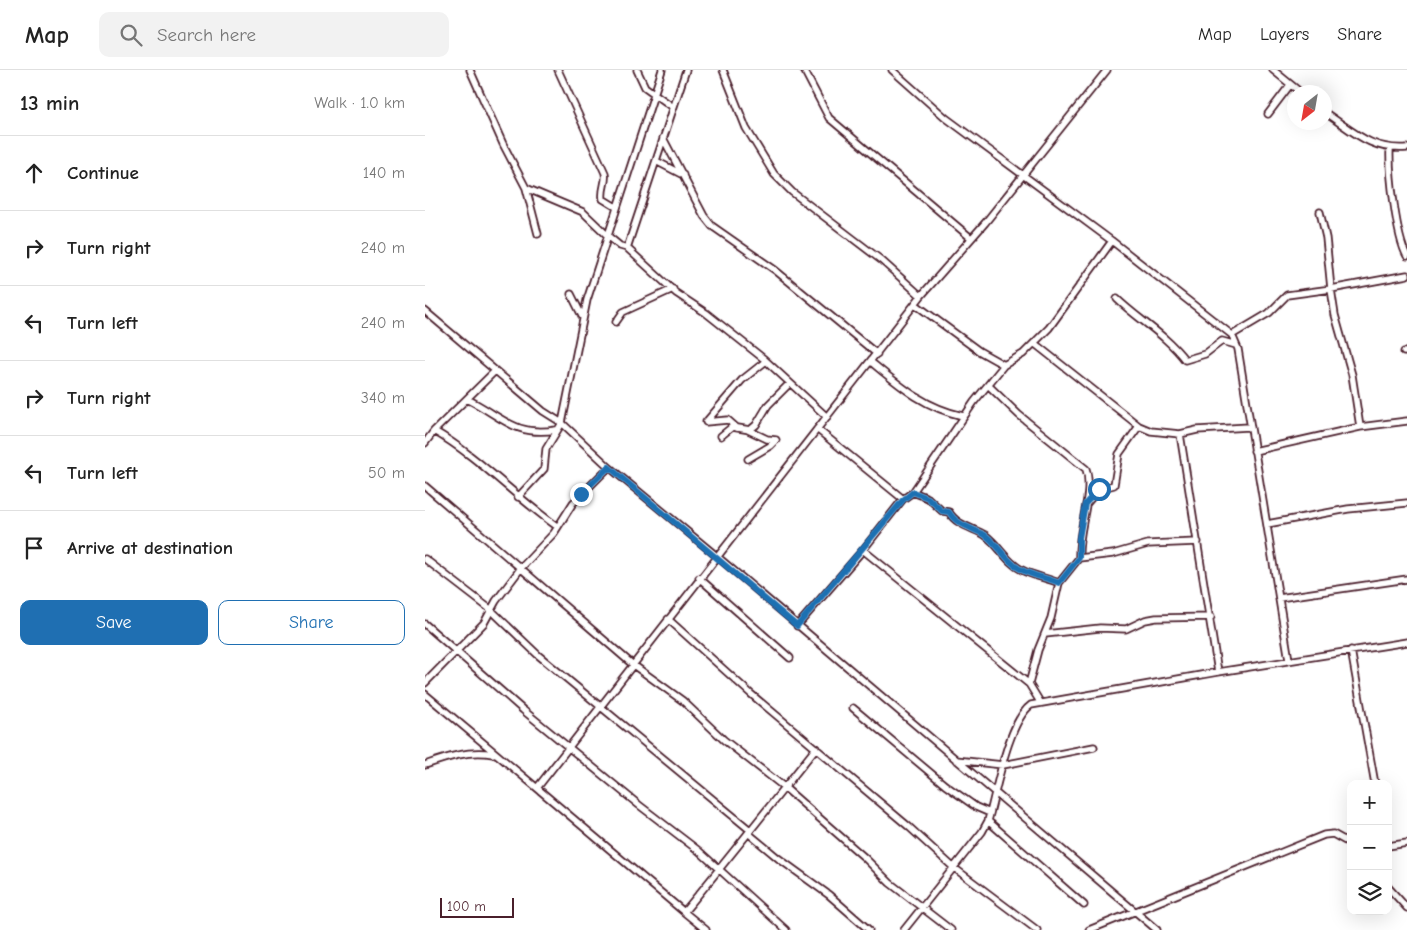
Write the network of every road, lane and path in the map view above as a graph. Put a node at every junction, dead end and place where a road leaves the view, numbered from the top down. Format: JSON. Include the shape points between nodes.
{"nodes":[{"id":1,"x":470,"y":70,"type":"edge"},
{"id":2,"x":558,"y":70,"type":"edge"},
{"id":3,"x":637,"y":70,"type":"edge"},
{"id":4,"x":661,"y":70,"type":"edge"},
{"id":5,"x":685,"y":70,"type":"edge"},
{"id":6,"x":723,"y":70,"type":"edge"},
{"id":7,"x":804,"y":70,"type":"edge"},
{"id":8,"x":892,"y":70,"type":"edge"},
{"id":9,"x":1107,"y":70,"type":"edge"},
{"id":10,"x":1273,"y":70,"type":"edge"},
{"id":11,"x":1291,"y":85,"type":"edge"},
{"id":12,"x":1287,"y":90,"type":"edge"},
{"id":13,"x":655,"y":93,"type":"junction"},
{"id":14,"x":673,"y":106,"type":"junction"},
{"id":15,"x":1268,"y":114,"type":"dead end"},
{"id":16,"x":1332,"y":117,"type":"edge"},
{"id":17,"x":663,"y":138,"type":"junction"},
{"id":18,"x":1407,"y":148,"type":"edge"},
{"id":19,"x":1390,"y":150,"type":"junction"},
{"id":20,"x":656,"y":161,"type":"junction"},
{"id":21,"x":683,"y":175,"type":"junction"},
{"id":22,"x":1022,"y":175,"type":"junction"},
{"id":23,"x":526,"y":188,"type":"junction"},
{"id":24,"x":616,"y":207,"type":"junction"},
{"id":25,"x":1320,"y":212,"type":"dead end"},
{"id":26,"x":538,"y":234,"type":"dead end"},
{"id":27,"x":608,"y":236,"type":"junction"},
{"id":28,"x":971,"y":238,"type":"junction"},
{"id":29,"x":1112,"y":241,"type":"junction"},
{"id":30,"x":627,"y":248,"type":"junction"},
{"id":31,"x":1407,"y":256,"type":"edge"},
{"id":32,"x":1407,"y":275,"type":"edge"},
{"id":33,"x":673,"y":289,"type":"junction"},
{"id":34,"x":1331,"y":289,"type":"junction"},
{"id":35,"x":571,"y":294,"type":"dead end"},
{"id":36,"x":921,"y":296,"type":"junction"},
{"id":37,"x":1117,"y":298,"type":"dead end"},
{"id":38,"x":915,"y":304,"type":"junction"},
{"id":39,"x":425,"y":311,"type":"edge"},
{"id":40,"x":582,"y":316,"type":"junction"},
{"id":41,"x":616,"y":322,"type":"dead end"},
{"id":42,"x":1232,"y":335,"type":"junction"},
{"id":43,"x":1034,"y":343,"type":"junction"},
{"id":44,"x":1236,"y":345,"type":"junction"},
{"id":45,"x":877,"y":354,"type":"junction"},
{"id":46,"x":766,"y":361,"type":"junction"},
{"id":47,"x":871,"y":362,"type":"junction"},
{"id":48,"x":1002,"y":366,"type":"junction"},
{"id":49,"x":495,"y":371,"type":"junction"},
{"id":50,"x":790,"y":383,"type":"junction"},
{"id":51,"x":988,"y":385,"type":"junction"},
{"id":52,"x":467,"y":399,"type":"junction"},
{"id":53,"x":827,"y":416,"type":"junction"},
{"id":54,"x":963,"y":416,"type":"junction"},
{"id":55,"x":1407,"y":421,"type":"edge"},
{"id":56,"x":562,"y":423,"type":"junction"},
{"id":57,"x":1139,"y":426,"type":"junction"},
{"id":58,"x":1249,"y":427,"type":"junction"},
{"id":59,"x":737,"y":428,"type":"junction"},
{"id":60,"x":1361,"y":428,"type":"junction"},
{"id":61,"x":817,"y":429,"type":"junction"},
{"id":62,"x":556,"y":430,"type":"junction"},
{"id":63,"x":748,"y":430,"type":"junction"},
{"id":64,"x":434,"y":431,"type":"junction"},
{"id":65,"x":1181,"y":434,"type":"junction"},
{"id":66,"x":721,"y":436,"type":"dead end"},
{"id":67,"x":425,"y":443,"type":"edge"},
{"id":68,"x":1254,"y":451,"type":"junction"},
{"id":69,"x":748,"y":459,"type":"dead end"},
{"id":70,"x":609,"y":467,"type":"junction"},
{"id":71,"x":425,"y":486,"type":"edge"},
{"id":72,"x":913,"y":492,"type":"junction"},
{"id":73,"x":517,"y":497,"type":"junction"},
{"id":74,"x":903,"y":500,"type":"junction"},
{"id":75,"x":1407,"y":503,"type":"edge"},
{"id":76,"x":1085,"y":504,"type":"junction"},
{"id":77,"x":550,"y":521,"type":"junction"},
{"id":78,"x":1267,"y":524,"type":"junction"},
{"id":79,"x":558,"y":527,"type":"junction"},
{"id":80,"x":554,"y":533,"type":"junction"},
{"id":81,"x":1198,"y":542,"type":"junction"},
{"id":82,"x":863,"y":550,"type":"junction"},
{"id":83,"x":716,"y":557,"type":"junction"},
{"id":84,"x":1079,"y":558,"type":"junction"},
{"id":85,"x":425,"y":559,"type":"edge"},
{"id":86,"x":521,"y":568,"type":"junction"},
{"id":87,"x":699,"y":578,"type":"junction"},
{"id":88,"x":1407,"y":579,"type":"edge"},
{"id":89,"x":1059,"y":583,"type":"junction"},
{"id":90,"x":1279,"y":598,"type":"junction"},
{"id":91,"x":490,"y":609,"type":"junction"},
{"id":92,"x":1211,"y":617,"type":"junction"},
{"id":93,"x":668,"y":619,"type":"junction"},
{"id":94,"x":425,"y":624,"type":"edge"},
{"id":95,"x":797,"y":626,"type":"junction"},
{"id":96,"x":1045,"y":634,"type":"junction"},
{"id":97,"x":1407,"y":642,"type":"edge"},
{"id":98,"x":1351,"y":650,"type":"junction"},
{"id":99,"x":455,"y":651,"type":"junction"},
{"id":100,"x":790,"y":658,"type":"dead end"},
{"id":101,"x":1289,"y":660,"type":"junction"},
{"id":102,"x":632,"y":664,"type":"junction"},
{"id":103,"x":1218,"y":672,"type":"junction"},
{"id":104,"x":425,"y":683,"type":"edge"},
{"id":105,"x":1029,"y":684,"type":"junction"},
{"id":106,"x":425,"y":694,"type":"edge"},
{"id":107,"x":1040,"y":702,"type":"junction"},
{"id":108,"x":601,"y":706,"type":"junction"},
{"id":109,"x":853,"y":708,"type":"dead end"},
{"id":110,"x":1094,"y":746,"type":"dead end"},
{"id":111,"x":569,"y":747,"type":"junction"},
{"id":112,"x":816,"y":748,"type":"junction"},
{"id":113,"x":493,"y":754,"type":"junction"},
{"id":114,"x":955,"y":760,"type":"junction"},
{"id":115,"x":425,"y":765,"type":"edge"},
{"id":116,"x":1003,"y":765,"type":"junction"},
{"id":117,"x":1374,"y":780,"type":"edge"},
{"id":118,"x":784,"y":787,"type":"junction"},
{"id":119,"x":537,"y":788,"type":"junction"},
{"id":120,"x":996,"y":793,"type":"junction"},
{"id":121,"x":990,"y":813,"type":"junction"},
{"id":122,"x":988,"y":821,"type":"junction"},
{"id":123,"x":749,"y":832,"type":"junction"},
{"id":124,"x":1347,"y":842,"type":"edge"},
{"id":125,"x":1407,"y":843,"type":"edge"},
{"id":126,"x":1392,"y":845,"type":"edge"},
{"id":127,"x":953,"y":867,"type":"junction"},
{"id":128,"x":719,"y":869,"type":"junction"},
{"id":129,"x":1392,"y":891,"type":"edge"},
{"id":130,"x":1084,"y":905,"type":"dead end"},
{"id":131,"x":1406,"y":906,"type":"edge"},
{"id":132,"x":921,"y":908,"type":"junction"},
{"id":133,"x":1135,"y":911,"type":"junction"},
{"id":134,"x":684,"y":912,"type":"junction"},
{"id":135,"x":706,"y":930,"type":"edge"},
{"id":136,"x":786,"y":930,"type":"edge"},
{"id":137,"x":869,"y":930,"type":"edge"},
{"id":138,"x":904,"y":930,"type":"edge"},
{"id":139,"x":951,"y":930,"type":"edge"},
{"id":140,"x":1037,"y":930,"type":"edge"},
{"id":141,"x":1089,"y":930,"type":"edge"},
{"id":142,"x":1157,"y":930,"type":"edge"}],
"edges":[{"from":1,"to":23,"type":"street"},
{"from":2,"to":24,"type":"street","via":[[605,173],[603,199]]},
{"from":3,"to":13,"type":"street","via":[[645,87]]},
{"from":4,"to":13,"type":"street"},
{"from":5,"to":14,"type":"street"},
{"from":6,"to":36,"type":"street","via":[[746,128],[774,174]]},
{"from":7,"to":28,"type":"street","via":[[829,118]]},
{"from":8,"to":22,"type":"street","via":[[946,118]]},
{"from":9,"to":22,"type":"street"},
{"from":10,"to":11,"type":"street"},
{"from":12,"to":15,"type":"street"},
{"from":13,"to":14,"type":"street"},
{"from":13,"to":24,"type":"street"},
{"from":14,"to":17,"type":"street"},
{"from":16,"to":19,"type":"street","via":[[1372,144]]},
{"from":17,"to":20,"type":"street"},
{"from":17,"to":21,"type":"street"},
{"from":18,"to":19,"type":"street"},
{"from":19,"to":31,"type":"street","via":[[1390,173],[1400,236]]},
{"from":20,"to":21,"type":"street"},
{"from":20,"to":30,"type":"street"},
{"from":21,"to":45,"type":"street","via":[[712,226],[775,270]]},
{"from":22,"to":28,"type":"street"},
{"from":22,"to":29,"type":"street"},
{"from":23,"to":26,"type":"street"},
{"from":23,"to":27,"type":"street","via":[[583,212]]},
{"from":24,"to":27,"type":"street"},
{"from":25,"to":34,"type":"street","via":[[1327,238]]},
{"from":27,"to":30,"type":"street"},
{"from":27,"to":40,"type":"street"},
{"from":28,"to":36,"type":"street"},
{"from":29,"to":42,"type":"street"},
{"from":29,"to":43,"type":"street","via":[[1066,307]]},
{"from":30,"to":33,"type":"street"},
{"from":32,"to":34,"type":"street"},
{"from":33,"to":41,"type":"street","via":[[623,312]]},
{"from":33,"to":46,"type":"street"},
{"from":34,"to":42,"type":"street","via":[[1287,294],[1269,313]]},
{"from":34,"to":60,"type":"street"},
{"from":35,"to":40,"type":"street"},
{"from":36,"to":38,"type":"street"},
{"from":37,"to":44,"type":"street","via":[[1167,340],[1185,360],[1205,354],[1222,341]]},
{"from":38,"to":45,"type":"street"},
{"from":38,"to":48,"type":"street"},
{"from":39,"to":49,"type":"street"},
{"from":40,"to":56,"type":"street"},
{"from":42,"to":44,"type":"street"},
{"from":43,"to":48,"type":"street","via":[[1023,354]]},
{"from":43,"to":57,"type":"street"},
{"from":44,"to":58,"type":"street"},
{"from":45,"to":47,"type":"street"},
{"from":46,"to":50,"type":"street"},
{"from":46,"to":59,"type":"street","via":[[742,380],[706,422],[728,420]]},
{"from":47,"to":53,"type":"street"},
{"from":47,"to":54,"type":"street","via":[[921,401],[947,413]]},
{"from":48,"to":51,"type":"street"},
{"from":49,"to":52,"type":"street"},
{"from":49,"to":56,"type":"street"},
{"from":50,"to":53,"type":"street"},
{"from":50,"to":63,"type":"street","via":[[768,405],[756,425]]},
{"from":51,"to":54,"type":"street"},
{"from":51,"to":76,"type":"street","via":[[1019,415],[1087,469]]},
{"from":52,"to":62,"type":"street","via":[[515,428],[540,433]]},
{"from":52,"to":64,"type":"street"},
{"from":53,"to":61,"type":"street"},
{"from":54,"to":72,"type":"street"},
{"from":55,"to":60,"type":"street"},
{"from":56,"to":62,"type":"street"},
{"from":56,"to":70,"type":"street"},
{"from":57,"to":65,"type":"street","via":[[1157,432]]},
{"from":57,"to":76,"type":"street","via":[[1119,454],[1115,485],[1099,489]]},
{"from":58,"to":65,"type":"street"},
{"from":58,"to":68,"type":"street"},
{"from":59,"to":63,"type":"street"},
{"from":59,"to":66,"type":"street","via":[[733,427]]},
{"from":60,"to":68,"type":"street"},
{"from":61,"to":74,"type":"street"},
{"from":61,"to":83,"type":"street"},
{"from":62,"to":73,"type":"street","via":[[546,449],[544,469]]},
{"from":63,"to":69,"type":"street","via":[[776,440]]},
{"from":64,"to":67,"type":"street"},
{"from":64,"to":73,"type":"street","via":[[459,446]]},
{"from":65,"to":81,"type":"street"},
{"from":68,"to":78,"type":"street"},
{"from":70,"to":79,"type":"street","via":[[573,503]]},
{"from":70,"to":83,"type":"street"},
{"from":71,"to":86,"type":"street"},
{"from":72,"to":74,"type":"street"},
{"from":72,"to":89,"type":"street","via":[[928,498],[942,511],[949,512],[969,528],[983,534],[1014,565]]},
{"from":73,"to":77,"type":"street"},
{"from":74,"to":82,"type":"street"},
{"from":75,"to":78,"type":"street","via":[[1355,508]]},
{"from":76,"to":84,"type":"street"},
{"from":77,"to":79,"type":"street"},
{"from":77,"to":80,"type":"street"},
{"from":78,"to":90,"type":"street"},
{"from":79,"to":80,"type":"street"},
{"from":80,"to":86,"type":"street"},
{"from":81,"to":84,"type":"street","via":[[1148,544],[1113,554]]},
{"from":81,"to":92,"type":"street"},
{"from":82,"to":95,"type":"street"},
{"from":82,"to":105,"type":"street"},
{"from":83,"to":87,"type":"street"},
{"from":83,"to":95,"type":"street"},
{"from":84,"to":89,"type":"street"},
{"from":85,"to":91,"type":"street"},
{"from":86,"to":91,"type":"street"},
{"from":86,"to":102,"type":"street"},
{"from":87,"to":93,"type":"street"},
{"from":87,"to":100,"type":"street"},
{"from":88,"to":90,"type":"street"},
{"from":89,"to":96,"type":"street"},
{"from":90,"to":101,"type":"street"},
{"from":91,"to":99,"type":"street","via":[[484,622]]},
{"from":91,"to":108,"type":"street","via":[[538,655]]},
{"from":92,"to":96,"type":"street","via":[[1156,618],[1126,629],[1100,628]]},
{"from":92,"to":103,"type":"street"},
{"from":93,"to":102,"type":"street"},
{"from":93,"to":112,"type":"street"},
{"from":94,"to":99,"type":"street"},
{"from":95,"to":114,"type":"street"},
{"from":96,"to":105,"type":"street"},
{"from":97,"to":98,"type":"street"},
{"from":98,"to":101,"type":"street"},
{"from":98,"to":117,"type":"street"},
{"from":99,"to":104,"type":"street"},
{"from":99,"to":111,"type":"street"},
{"from":101,"to":103,"type":"street"},
{"from":102,"to":108,"type":"street"},
{"from":102,"to":118,"type":"street","via":[[683,701],[724,740]]},
{"from":103,"to":107,"type":"street"},
{"from":105,"to":107,"type":"street"},
{"from":106,"to":113,"type":"street"},
{"from":107,"to":116,"type":"street","via":[[1024,710],[1019,718]]},
{"from":108,"to":111,"type":"street"},
{"from":108,"to":123,"type":"street","via":[[663,760],[699,786]]},
{"from":109,"to":121,"type":"street","via":[[945,784],[976,807]]},
{"from":110,"to":116,"type":"street"},
{"from":111,"to":119,"type":"street"},
{"from":111,"to":128,"type":"street"},
{"from":112,"to":118,"type":"street"},
{"from":112,"to":127,"type":"street"},
{"from":113,"to":115,"type":"street","via":[[461,753]]},
{"from":113,"to":119,"type":"street"},
{"from":114,"to":116,"type":"street"},
{"from":114,"to":120,"type":"street"},
{"from":116,"to":120,"type":"street"},
{"from":118,"to":123,"type":"street"},
{"from":118,"to":132,"type":"street"},
{"from":119,"to":134,"type":"street"},
{"from":120,"to":121,"type":"street"},
{"from":120,"to":133,"type":"street"},
{"from":121,"to":122,"type":"street"},
{"from":122,"to":127,"type":"street"},
{"from":122,"to":130,"type":"street"},
{"from":123,"to":128,"type":"street"},
{"from":123,"to":137,"type":"street"},
{"from":124,"to":133,"type":"street","via":[[1333,834],[1324,835]]},
{"from":125,"to":126,"type":"street"},
{"from":127,"to":132,"type":"street"},
{"from":127,"to":140,"type":"street"},
{"from":128,"to":134,"type":"street"},
{"from":128,"to":136,"type":"street"},
{"from":129,"to":131,"type":"street"},
{"from":132,"to":138,"type":"street"},
{"from":132,"to":139,"type":"street"},
{"from":133,"to":141,"type":"street"},
{"from":133,"to":142,"type":"street"},
{"from":134,"to":135,"type":"street"}]}
